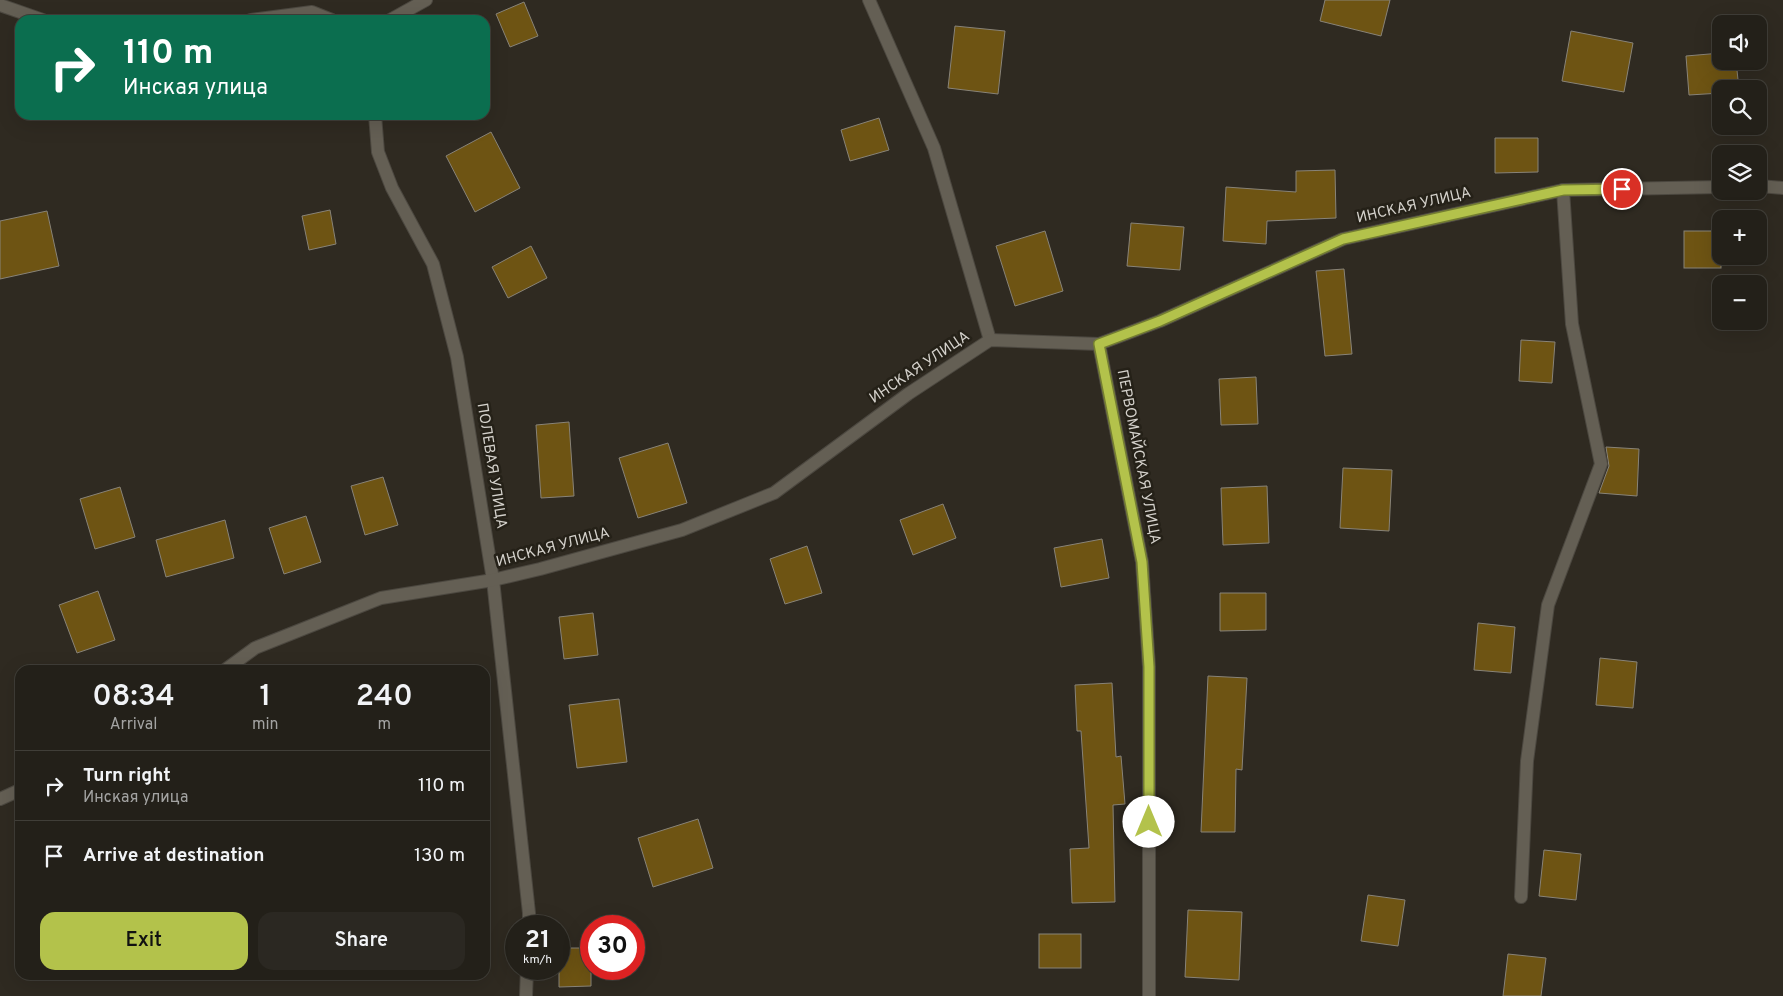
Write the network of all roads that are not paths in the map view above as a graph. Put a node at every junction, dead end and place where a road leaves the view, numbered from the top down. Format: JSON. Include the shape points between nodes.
{"nodes":[{"id":1,"x":426,"y":0,"type":"edge"},
{"id":2,"x":869,"y":0,"type":"edge"},
{"id":3,"x":0,"y":5,"type":"edge"},
{"id":4,"x":29,"y":15,"type":"edge"},
{"id":5,"x":290,"y":15,"type":"edge"},
{"id":6,"x":320,"y":15,"type":"edge"},
{"id":7,"x":399,"y":15,"type":"edge"},
{"id":8,"x":375,"y":120,"type":"edge"},
{"id":9,"x":1712,"y":187,"type":"edge"},
{"id":10,"x":1767,"y":187,"type":"edge"},
{"id":11,"x":1783,"y":188,"type":"edge"},
{"id":12,"x":1563,"y":190,"type":"junction"},
{"id":13,"x":990,"y":340,"type":"junction"},
{"id":14,"x":1099,"y":344,"type":"junction"},
{"id":15,"x":493,"y":580,"type":"junction"},
{"id":16,"x":232,"y":665,"type":"edge"},
{"id":17,"x":15,"y":792,"type":"edge"},
{"id":18,"x":0,"y":799,"type":"edge"},
{"id":19,"x":1521,"y":897,"type":"dead end"},
{"id":20,"x":529,"y":915,"type":"edge"},
{"id":21,"x":527,"y":980,"type":"edge"},
{"id":22,"x":526,"y":996,"type":"edge"},
{"id":23,"x":1149,"y":996,"type":"edge"}],
"edges":[{"from":1,"to":7,"type":"street"},
{"from":2,"to":13,"type":"street","via":[[934,148]]},
{"from":3,"to":4,"type":"street"},
{"from":5,"to":6,"type":"street","via":[[312,12]]},
{"from":8,"to":15,"type":"street","name":"ПОЛЕВАЯ УЛИЦА","via":[[378,152],[392,188],[434,264],[457,357]]},
{"from":9,"to":12,"type":"street","name":"ИНСКАЯ УЛИЦА"},
{"from":10,"to":11,"type":"street"},
{"from":12,"to":14,"type":"street","name":"ИНСКАЯ УЛИЦА","via":[[1343,239],[1160,321]]},
{"from":12,"to":19,"type":"street","via":[[1572,324],[1601,464],[1548,605],[1527,761]]},
{"from":13,"to":14,"type":"street","name":"ИНСКАЯ УЛИЦА"},
{"from":13,"to":15,"type":"street","name":"ИНСКАЯ УЛИЦА","via":[[908,394],[774,493],[682,530]]},
{"from":14,"to":23,"type":"street","name":"ПЕРВОМАЙСКАЯ УЛИЦА","via":[[1142,571],[1149,667]]},
{"from":15,"to":16,"type":"street","name":"ИНСКАЯ УЛИЦА","via":[[381,598],[256,648]]},
{"from":15,"to":20,"type":"street","name":"ПОЛЕВАЯ УЛИЦА"},
{"from":17,"to":18,"type":"street"},
{"from":21,"to":22,"type":"street"}]}
